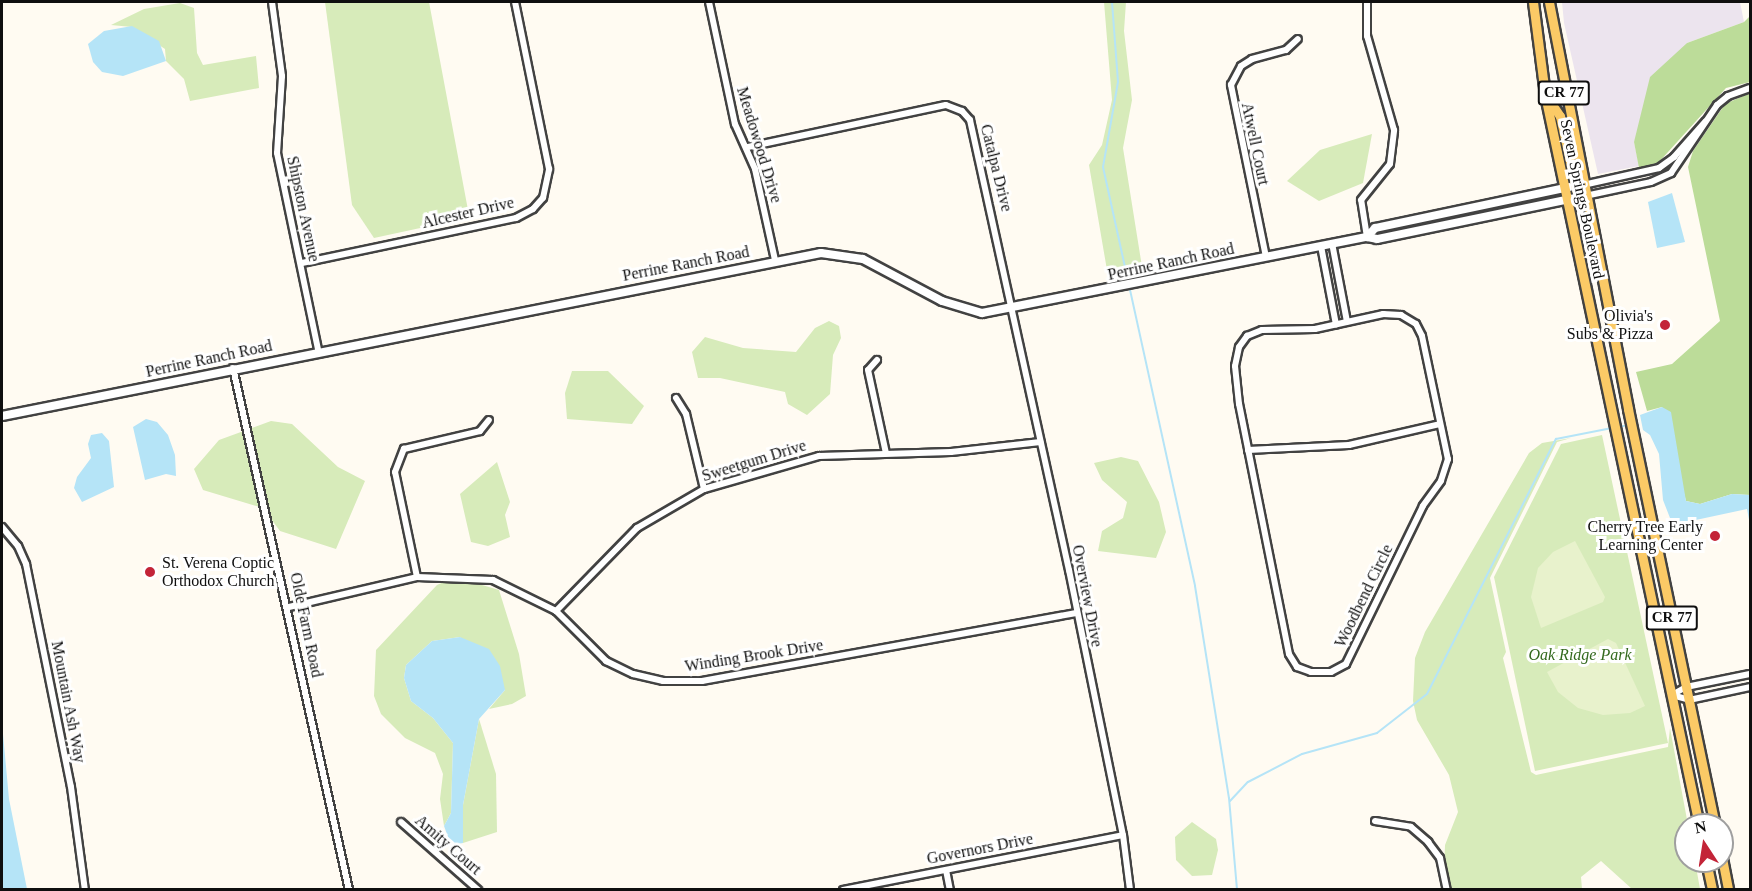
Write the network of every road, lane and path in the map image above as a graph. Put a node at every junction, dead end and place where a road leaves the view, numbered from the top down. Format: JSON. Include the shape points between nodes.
{"nodes":[{"id":1,"x":272,"y":2,"type":"edge"},
{"id":2,"x":515,"y":2,"type":"edge"},
{"id":3,"x":709,"y":2,"type":"edge"},
{"id":4,"x":1368,"y":2,"type":"edge"},
{"id":5,"x":1533,"y":2,"type":"edge"},
{"id":6,"x":1549,"y":2,"type":"edge"},
{"id":7,"x":1298,"y":39,"type":"dead end"},
{"id":8,"x":1750,"y":88,"type":"edge"},
{"id":9,"x":1545,"y":95,"type":"junction"},
{"id":10,"x":1705,"y":122,"type":"junction"},
{"id":11,"x":748,"y":147,"type":"junction"},
{"id":12,"x":1579,"y":185,"type":"junction"},
{"id":13,"x":1565,"y":188,"type":"junction"},
{"id":14,"x":1581,"y":196,"type":"junction"},
{"id":15,"x":1567,"y":199,"type":"junction"},
{"id":16,"x":1367,"y":237,"type":"junction"},
{"id":17,"x":1332,"y":243,"type":"junction"},
{"id":18,"x":1321,"y":246,"type":"junction"},
{"id":19,"x":1266,"y":256,"type":"junction"},
{"id":20,"x":775,"y":260,"type":"junction"},
{"id":21,"x":302,"y":263,"type":"junction"},
{"id":22,"x":1014,"y":308,"type":"junction"},
{"id":23,"x":1347,"y":322,"type":"junction"},
{"id":24,"x":1336,"y":324,"type":"junction"},
{"id":25,"x":318,"y":350,"type":"junction"},
{"id":26,"x":877,"y":360,"type":"dead end"},
{"id":27,"x":233,"y":368,"type":"junction"},
{"id":28,"x":1606,"y":381,"type":"junction"},
{"id":29,"x":676,"y":398,"type":"dead end"},
{"id":30,"x":1628,"y":409,"type":"junction"},
{"id":31,"x":2,"y":416,"type":"edge"},
{"id":32,"x":489,"y":420,"type":"dead end"},
{"id":33,"x":1440,"y":424,"type":"junction"},
{"id":34,"x":1040,"y":442,"type":"junction"},
{"id":35,"x":1248,"y":450,"type":"junction"},
{"id":36,"x":886,"y":453,"type":"junction"},
{"id":37,"x":704,"y":489,"type":"junction"},
{"id":38,"x":2,"y":527,"type":"edge"},
{"id":39,"x":417,"y":577,"type":"junction"},
{"id":40,"x":289,"y":607,"type":"junction"},
{"id":41,"x":556,"y":611,"type":"junction"},
{"id":42,"x":1075,"y":613,"type":"junction"},
{"id":43,"x":1750,"y":674,"type":"edge"},
{"id":44,"x":1686,"y":687,"type":"junction"},
{"id":45,"x":1750,"y":687,"type":"edge"},
{"id":46,"x":1672,"y":695,"type":"junction"},
{"id":47,"x":1689,"y":700,"type":"junction"},
{"id":48,"x":1697,"y":813,"type":"edge"},
{"id":49,"x":1713,"y":813,"type":"edge"},
{"id":50,"x":1375,"y":821,"type":"dead end"},
{"id":51,"x":401,"y":822,"type":"dead end"},
{"id":52,"x":1123,"y":835,"type":"junction"},
{"id":53,"x":946,"y":870,"type":"junction"},
{"id":54,"x":1708,"y":873,"type":"edge"},
{"id":55,"x":1725,"y":873,"type":"edge"},
{"id":56,"x":85,"y":890,"type":"edge"},
{"id":57,"x":349,"y":890,"type":"edge"},
{"id":58,"x":478,"y":890,"type":"edge"},
{"id":59,"x":843,"y":890,"type":"edge"},
{"id":60,"x":950,"y":890,"type":"edge"},
{"id":61,"x":1130,"y":890,"type":"edge"},
{"id":62,"x":1447,"y":890,"type":"edge"},
{"id":63,"x":1712,"y":890,"type":"edge"},
{"id":64,"x":1728,"y":890,"type":"edge"}],
"edges":[{"from":1,"to":21,"type":"street","name":"Shipston Avenue","via":[[282,76],[277,153]]},
{"from":2,"to":21,"type":"street","name":"Alcester Drive","via":[[549,169],[543,198],[516,218]]},
{"from":3,"to":11,"type":"street","name":"Meadowood Drive","via":[[735,124]]},
{"from":4,"to":16,"type":"street","via":[[1367,36],[1394,130],[1390,164],[1361,200]]},
{"from":5,"to":9,"type":"main road","name":"Seven Springs Boulevard","number":"CR 77"},
{"from":6,"to":12,"type":"main road","name":"Seven Springs Boulevard","number":"CR 77"},
{"from":7,"to":19,"type":"street","name":"Atwell Court","via":[[1286,50],[1241,66],[1231,85]]},
{"from":8,"to":10,"type":"street","name":"Perrine Ranch Road","via":[[1722,100]]},
{"from":9,"to":12,"type":"main road","via":[[1560,116]]},
{"from":9,"to":13,"type":"main road","name":"Seven Springs Boulevard","number":"CR 77"},
{"from":10,"to":12,"type":"street","name":"Perrine Ranch Road","via":[[1659,168]]},
{"from":10,"to":14,"type":"street","name":"Perrine Ranch Road","via":[[1671,173],[1651,182]]},
{"from":11,"to":20,"type":"street","name":"Meadowood Drive"},
{"from":11,"to":22,"type":"street","name":"Catalpa Drive","via":[[917,109],[946,105],[962,111],[975,130]]},
{"from":12,"to":13,"type":"street","name":"Perrine Ranch Road"},
{"from":12,"to":14,"type":"main road","name":"Seven Springs Boulevard","number":"CR 77"},
{"from":13,"to":15,"type":"main road","name":"Seven Springs Boulevard","number":"CR 77"},
{"from":13,"to":16,"type":"street","name":"Perrine Ranch Road","via":[[1375,228]]},
{"from":14,"to":15,"type":"street","name":"Perrine Ranch Road"},
{"from":14,"to":30,"type":"main road","name":"Seven Springs Boulevard","number":"CR 77"},
{"from":15,"to":16,"type":"street","name":"Perrine Ranch Road","via":[[1377,239]]},
{"from":15,"to":28,"type":"main road","name":"Seven Springs Boulevard","number":"CR 77"},
{"from":16,"to":17,"type":"street","name":"Perrine Ranch Road"},
{"from":17,"to":18,"type":"street","name":"Perrine Ranch Road"},
{"from":17,"to":23,"type":"street"},
{"from":18,"to":19,"type":"street","name":"Perrine Ranch Road"},
{"from":18,"to":24,"type":"street"},
{"from":19,"to":22,"type":"street","name":"Perrine Ranch Road"},
{"from":20,"to":22,"type":"street","name":"Perrine Ranch Road","via":[[821,253],[863,259],[942,301],[982,313]]},
{"from":20,"to":25,"type":"street","name":"Perrine Ranch Road"},
{"from":21,"to":25,"type":"street","name":"Shipston Avenue"},
{"from":22,"to":34,"type":"street","name":"Overview Drive"},
{"from":23,"to":24,"type":"street","name":"Woodbend Circle"},
{"from":23,"to":33,"type":"street","name":"Woodbend Circle","via":[[1383,314],[1401,315],[1416,324]]},
{"from":24,"to":35,"type":"street","name":"Woodbend Circle","via":[[1314,329],[1262,330],[1247,336],[1239,347],[1235,366]]},
{"from":25,"to":27,"type":"street","name":"Perrine Ranch Road"},
{"from":26,"to":36,"type":"street","via":[[868,369]]},
{"from":27,"to":31,"type":"street","name":"Perrine Ranch Road"},
{"from":27,"to":40,"type":"street","name":"Olde Farm Road"},
{"from":28,"to":30,"type":"main road","via":[[1617,388]]},
{"from":28,"to":46,"type":"main road","name":"Seven Springs Boulevard","number":"CR 77"},
{"from":29,"to":37,"type":"street","via":[[686,414]]},
{"from":30,"to":44,"type":"main road","name":"Seven Springs Boulevard","number":"CR 77"},
{"from":32,"to":39,"type":"street","via":[[480,431],[404,448],[395,472]]},
{"from":33,"to":35,"type":"street","via":[[1349,445]]},
{"from":33,"to":35,"type":"street","name":"Woodbend Circle","via":[[1448,459],[1441,481],[1423,506],[1346,664],[1331,672],[1297,667],[1288,654]]},
{"from":34,"to":36,"type":"street","name":"Sweetgum Drive"},
{"from":34,"to":42,"type":"street","name":"Overview Drive"},
{"from":36,"to":37,"type":"street","name":"Sweetgum Drive","via":[[819,456]]},
{"from":37,"to":41,"type":"street","name":"Sweetgum Drive","via":[[637,528]]},
{"from":38,"to":56,"type":"street","name":"Mountain Ash Way","via":[[18,546],[28,575],[71,787]]},
{"from":39,"to":40,"type":"street","name":"Winding Brook Drive"},
{"from":39,"to":41,"type":"street","name":"Winding Brook Drive","via":[[493,580]]},
{"from":40,"to":57,"type":"street","name":"Olde Farm Road"},
{"from":41,"to":42,"type":"street","name":"Winding Brook Drive","via":[[606,661],[633,674],[663,681],[702,681]]},
{"from":42,"to":52,"type":"street","name":"Overview Drive"},
{"from":43,"to":44,"type":"street"},
{"from":44,"to":46,"type":"street"},
{"from":44,"to":47,"type":"main road","name":"Seven Springs Boulevard","number":"CR 77"},
{"from":45,"to":47,"type":"street"},
{"from":46,"to":47,"type":"street"},
{"from":46,"to":48,"type":"main road","name":"Seven Springs Boulevard","number":"CR 77"},
{"from":47,"to":49,"type":"main road","name":"Seven Springs Boulevard","number":"CR 77"},
{"from":50,"to":62,"type":"street","via":[[1411,827],[1428,842],[1440,858]]},
{"from":51,"to":58,"type":"street","name":"Amity Court"},
{"from":52,"to":53,"type":"street","name":"Governors Drive"},
{"from":52,"to":61,"type":"street","name":"Overview Drive"},
{"from":53,"to":59,"type":"street","name":"Governors Drive"},
{"from":53,"to":60,"type":"street"},
{"from":54,"to":63,"type":"main road"},
{"from":55,"to":64,"type":"main road"}]}
